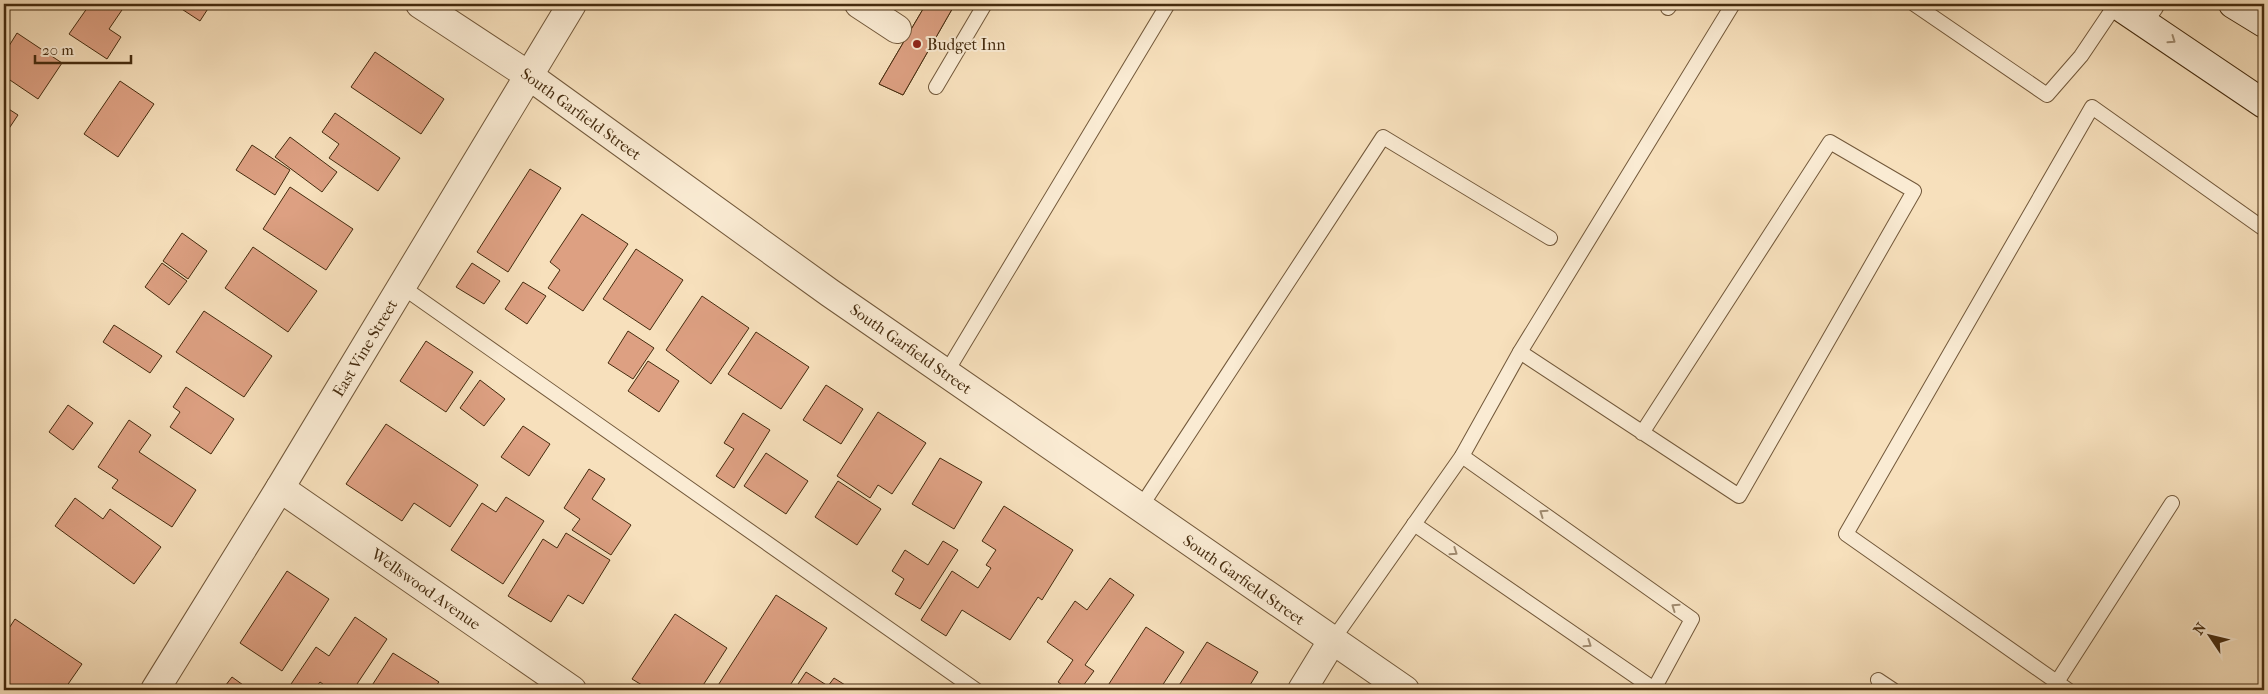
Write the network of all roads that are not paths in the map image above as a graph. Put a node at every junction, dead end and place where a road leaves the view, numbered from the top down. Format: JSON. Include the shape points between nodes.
{"nodes":[{"id":1,"x":420,"y":4,"type":"edge"},
{"id":2,"x":572,"y":4,"type":"edge"},
{"id":3,"x":859,"y":4,"type":"edge"},
{"id":4,"x":985,"y":4,"type":"edge"},
{"id":5,"x":1168,"y":4,"type":"edge"},
{"id":6,"x":1733,"y":4,"type":"edge"},
{"id":7,"x":1914,"y":4,"type":"edge"},
{"id":8,"x":2116,"y":4,"type":"edge"},
{"id":9,"x":2233,"y":4,"type":"edge"},
{"id":10,"x":2145,"y":11,"type":"edge"},
{"id":11,"x":2264,"y":23,"type":"edge"},
{"id":12,"x":897,"y":29,"type":"dead end"},
{"id":13,"x":528,"y":75,"type":"junction"},
{"id":14,"x":936,"y":87,"type":"dead end"},
{"id":15,"x":2264,"y":104,"type":"edge"},
{"id":16,"x":2264,"y":229,"type":"edge"},
{"id":17,"x":1550,"y":238,"type":"dead end"},
{"id":18,"x":402,"y":286,"type":"junction"},
{"id":19,"x":1520,"y":352,"type":"junction"},
{"id":20,"x":946,"y":373,"type":"junction"},
{"id":21,"x":1642,"y":433,"type":"junction"},
{"id":22,"x":1462,"y":456,"type":"junction"},
{"id":23,"x":280,"y":488,"type":"junction"},
{"id":24,"x":2172,"y":503,"type":"dead end"},
{"id":25,"x":1140,"y":508,"type":"junction"},
{"id":26,"x":1414,"y":524,"type":"junction"},
{"id":27,"x":1332,"y":641,"type":"junction"},
{"id":28,"x":1878,"y":680,"type":"dead end"},
{"id":29,"x":2062,"y":686,"type":"edge"},
{"id":30,"x":155,"y":690,"type":"edge"},
{"id":31,"x":572,"y":690,"type":"edge"},
{"id":32,"x":976,"y":690,"type":"edge"},
{"id":33,"x":1302,"y":690,"type":"edge"},
{"id":34,"x":1405,"y":690,"type":"edge"},
{"id":35,"x":1893,"y":690,"type":"edge"}],
"edges":[{"from":1,"to":13,"type":"street","name":"South Garfield Street"},
{"from":2,"to":13,"type":"street","name":"East Vine Street"},
{"from":3,"to":12,"type":"street"},
{"from":4,"to":14,"type":"lane"},
{"from":5,"to":20,"type":"lane"},
{"from":6,"to":19,"type":"lane"},
{"from":7,"to":8,"type":"lane","via":[[2046,95],[2081,56]]},
{"from":8,"to":10,"type":"street"},
{"from":9,"to":11,"type":"street"},
{"from":10,"to":15,"type":"street","one_way":true},
{"from":13,"to":18,"type":"street","name":"East Vine Street"},
{"from":13,"to":20,"type":"street","name":"South Garfield Street"},
{"from":16,"to":29,"type":"lane","via":[[2092,107],[1846,534]]},
{"from":17,"to":25,"type":"lane","via":[[1383,137]]},
{"from":18,"to":23,"type":"street","name":"East Vine Street"},
{"from":18,"to":32,"type":"lane"},
{"from":19,"to":21,"type":"lane"},
{"from":19,"to":22,"type":"lane"},
{"from":20,"to":25,"type":"street","name":"South Garfield Street"},
{"from":21,"to":21,"type":"lane","via":[[1830,142],[1914,191],[1739,496]]},
{"from":22,"to":26,"type":"lane"},
{"from":26,"to":22,"type":"lane","one_way":true,"via":[[1654,689],[1692,619]]},
{"from":23,"to":30,"type":"street","name":"East Vine Street"},
{"from":23,"to":31,"type":"street","name":"Wellswood Avenue"},
{"from":24,"to":29,"type":"lane"},
{"from":25,"to":27,"type":"street","name":"South Garfield Street"},
{"from":26,"to":27,"type":"lane"},
{"from":27,"to":33,"type":"street"},
{"from":27,"to":34,"type":"street","name":"South Garfield Street"},
{"from":28,"to":35,"type":"lane"}]}
